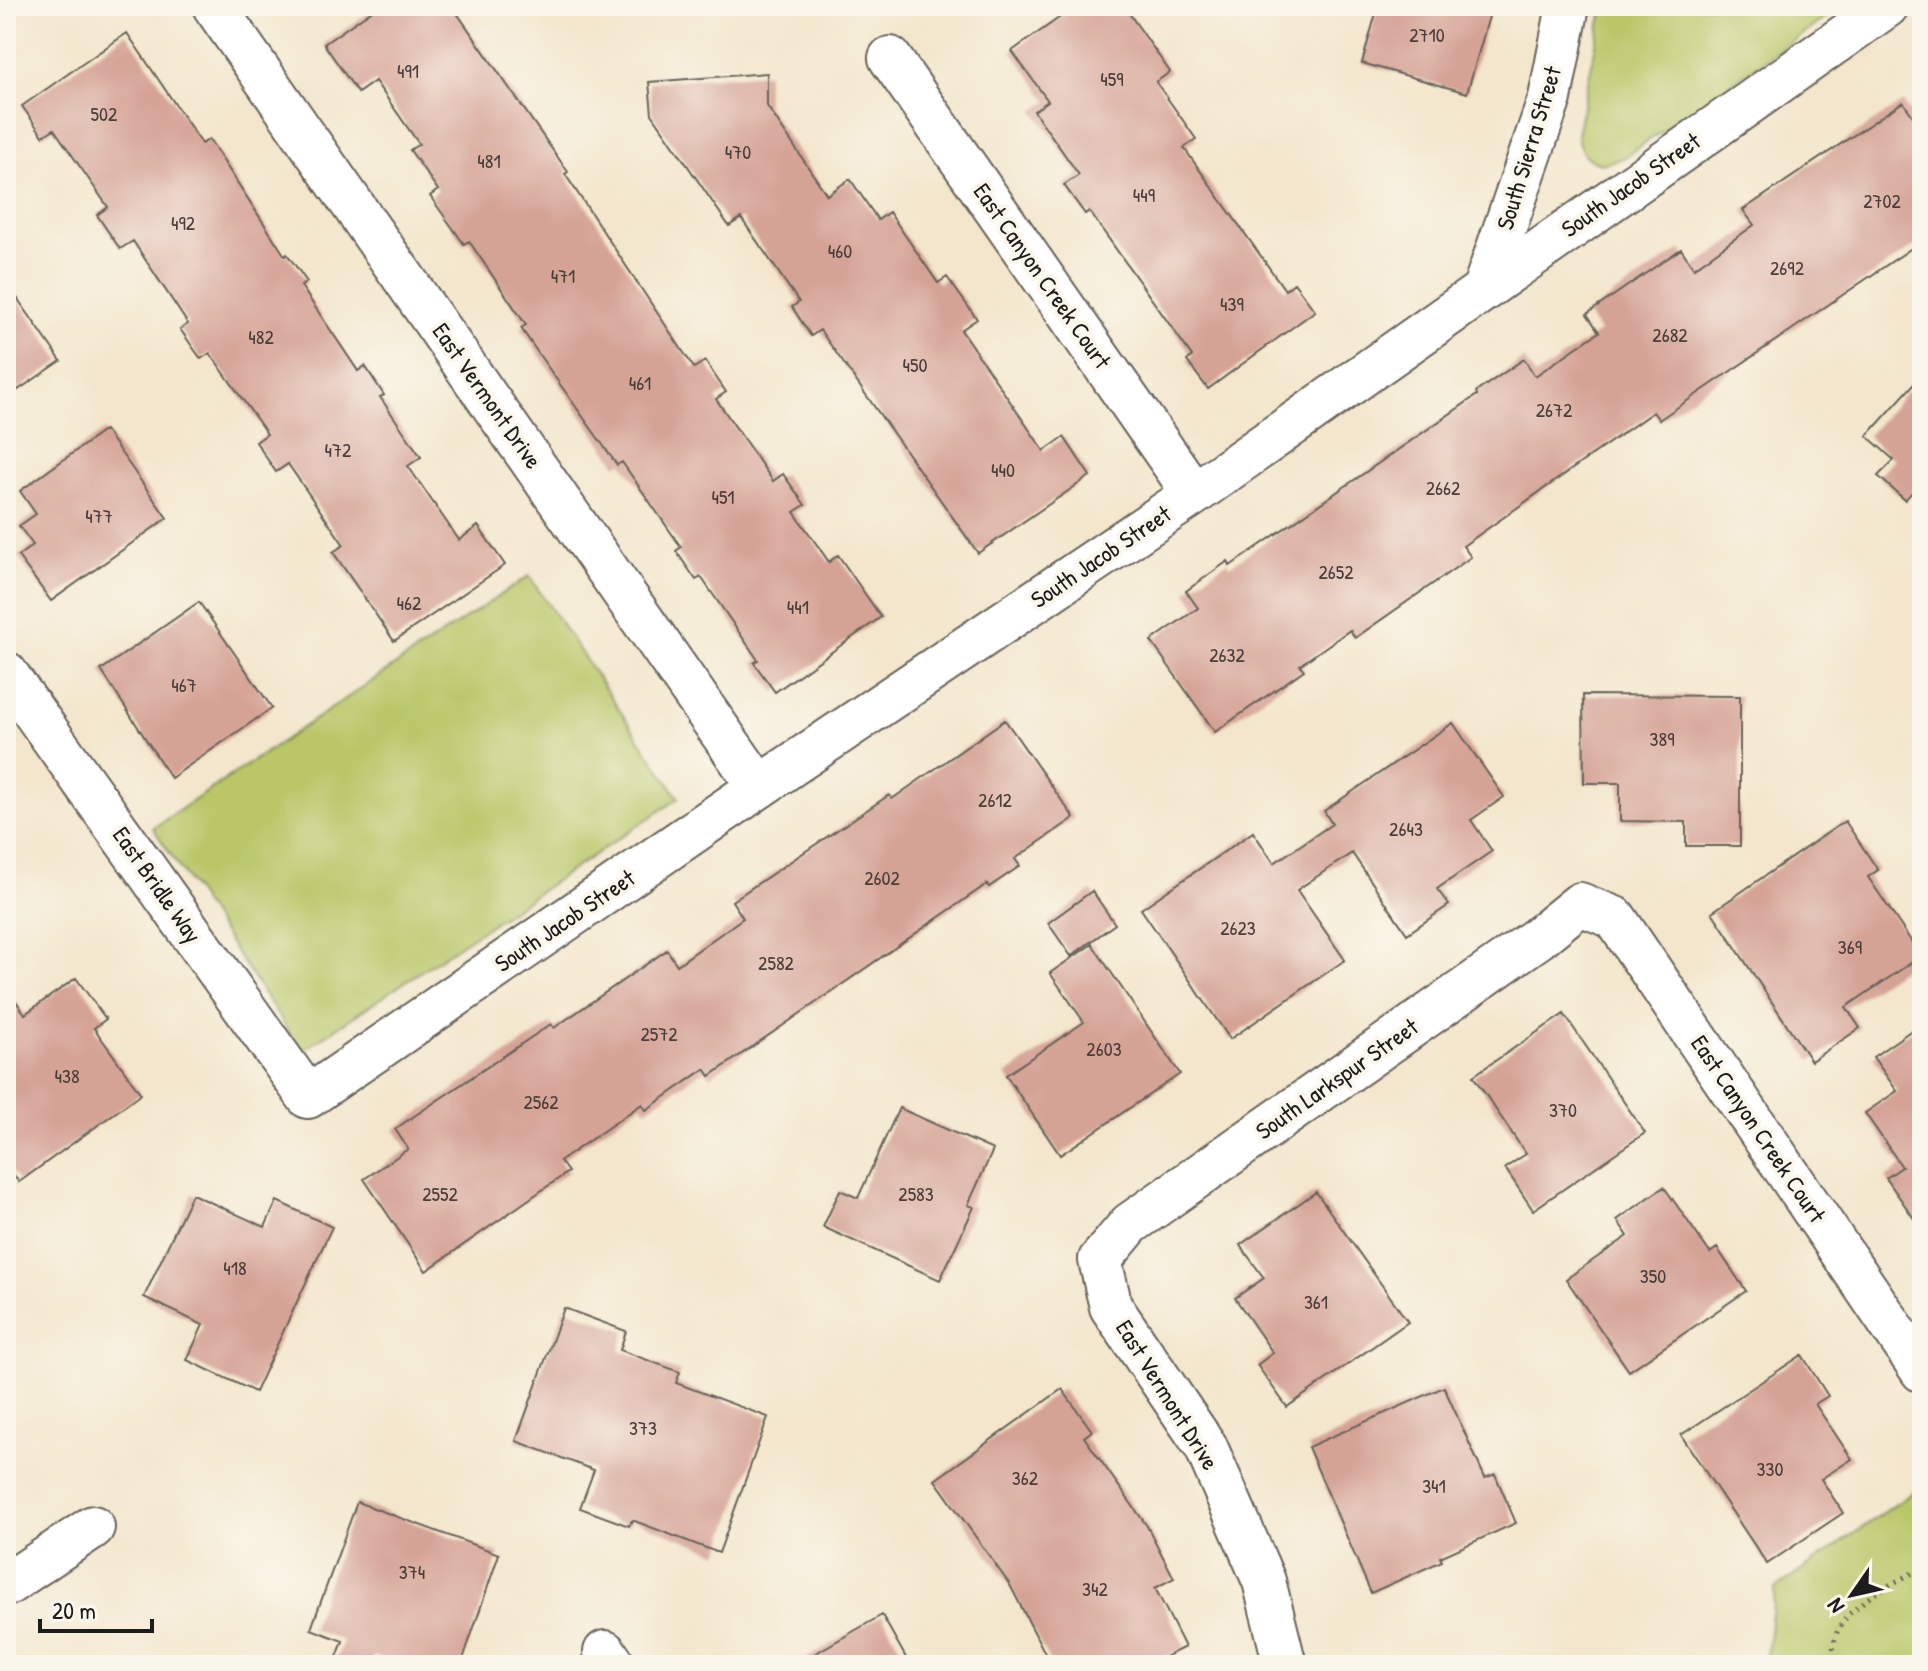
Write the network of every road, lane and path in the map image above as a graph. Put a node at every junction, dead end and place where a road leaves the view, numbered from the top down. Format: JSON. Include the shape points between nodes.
{"nodes":[{"id":1,"x":214,"y":6,"type":"edge"},
{"id":2,"x":1568,"y":6,"type":"edge"},
{"id":3,"x":1887,"y":6,"type":"edge"},
{"id":4,"x":890,"y":58,"type":"dead end"},
{"id":5,"x":1484,"y":288,"type":"junction"},
{"id":6,"x":1194,"y":494,"type":"junction"},
{"id":7,"x":6,"y":673,"type":"edge"},
{"id":8,"x":759,"y":787,"type":"junction"},
{"id":9,"x":1580,"y":904,"type":"joint"},
{"id":10,"x":308,"y":1097,"type":"joint"},
{"id":11,"x":1100,"y":1260,"type":"joint"},
{"id":12,"x":1922,"y":1371,"type":"edge"},
{"id":13,"x":93,"y":1527,"type":"dead end"},
{"id":14,"x":1922,"y":1568,"type":"edge"},
{"id":15,"x":6,"y":1585,"type":"edge"},
{"id":16,"x":1285,"y":1665,"type":"edge"},
{"id":17,"x":1832,"y":1665,"type":"edge"}],
"edges":[{"from":1,"to":8,"type":"street","name":"East Vermont Drive"},
{"from":2,"to":5,"type":"street","name":"South Sierra Street","via":[[1550,98]]},
{"from":3,"to":5,"type":"street","name":"South Jacob Street"},
{"from":4,"to":6,"type":"street","name":"East Canyon Creek Court"},
{"from":5,"to":6,"type":"street","name":"South Jacob Street"},
{"from":6,"to":8,"type":"street","name":"South Jacob Street"},
{"from":7,"to":10,"type":"street","name":"East Bridle Way"},
{"from":8,"to":10,"type":"street","name":"South Jacob Street"},
{"from":9,"to":11,"type":"street","name":"South Larkspur Street","via":[[1130,1224]]},
{"from":9,"to":12,"type":"street","name":"East Canyon Creek Court","via":[[1615,918]]},
{"from":11,"to":16,"type":"street","name":"East Vermont Drive","via":[[1111,1307],[1206,1447],[1264,1581]]},
{"from":13,"to":15,"type":"street"},
{"from":14,"to":17,"type":"path","via":[[1852,1612],[1838,1629]]}]}
